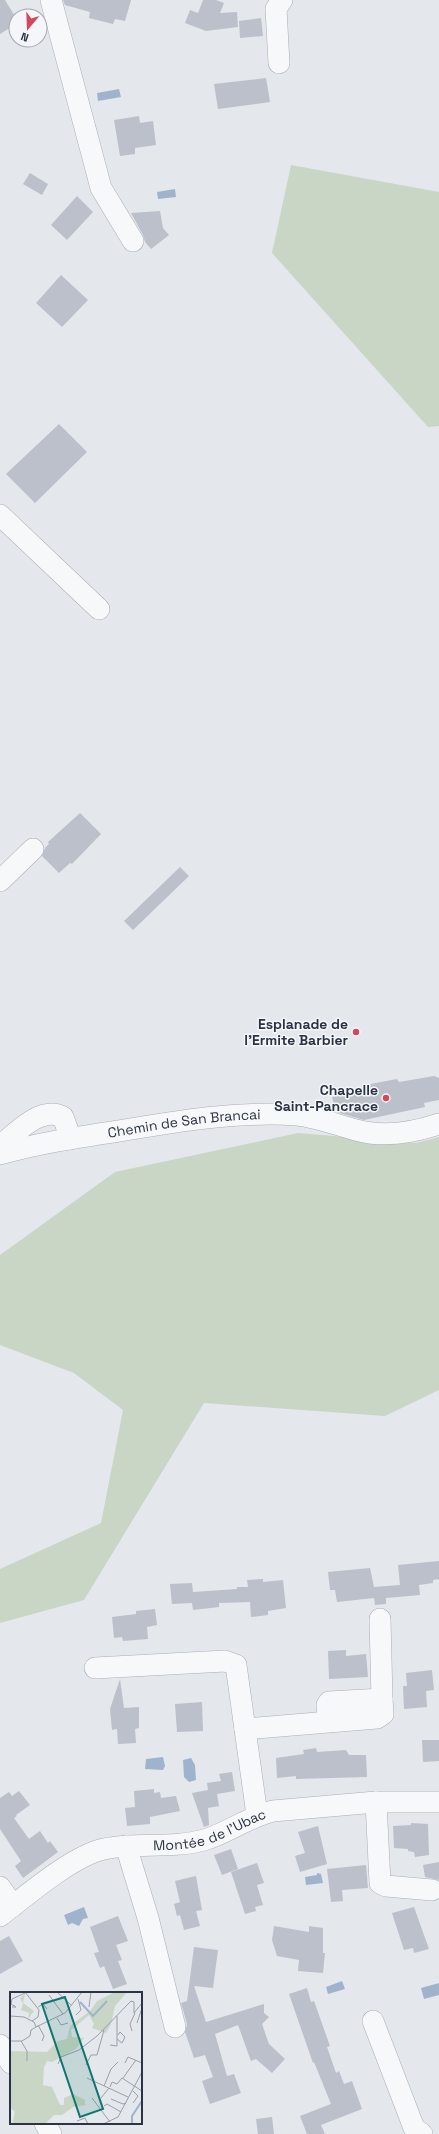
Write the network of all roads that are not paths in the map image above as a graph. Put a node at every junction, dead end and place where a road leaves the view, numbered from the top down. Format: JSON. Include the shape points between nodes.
{"nodes":[{"id":1,"x":51,"y":0,"type":"edge"},
{"id":2,"x":282,"y":0,"type":"edge"},
{"id":3,"x":279,"y":63,"type":"dead end"},
{"id":4,"x":132,"y":241,"type":"dead end"},
{"id":5,"x":0,"y":515,"type":"edge"},
{"id":6,"x":100,"y":609,"type":"dead end"},
{"id":7,"x":33,"y":849,"type":"dead end"},
{"id":8,"x":0,"y":882,"type":"edge"},
{"id":9,"x":439,"y":1124,"type":"edge"},
{"id":10,"x":71,"y":1139,"type":"junction"},
{"id":11,"x":0,"y":1146,"type":"edge"},
{"id":12,"x":0,"y":1154,"type":"edge"},
{"id":13,"x":380,"y":1619,"type":"dead end"},
{"id":14,"x":95,"y":1668,"type":"dead end"},
{"id":15,"x":245,"y":1729,"type":"junction"},
{"id":16,"x":376,"y":1802,"type":"junction"},
{"id":17,"x":439,"y":1802,"type":"edge"},
{"id":18,"x":257,"y":1815,"type":"junction"},
{"id":19,"x":126,"y":1846,"type":"junction"},
{"id":20,"x":0,"y":1887,"type":"edge"},
{"id":21,"x":432,"y":1890,"type":"dead end"},
{"id":22,"x":7,"y":1911,"type":"edge"},
{"id":23,"x":373,"y":2021,"type":"dead end"},
{"id":24,"x":175,"y":2027,"type":"dead end"},
{"id":25,"x":0,"y":2045,"type":"edge"},
{"id":26,"x":10,"y":2061,"type":"edge"},
{"id":27,"x":46,"y":2124,"type":"edge"},
{"id":28,"x":51,"y":2134,"type":"edge"},
{"id":29,"x":422,"y":2134,"type":"edge"}],
"edges":[{"from":1,"to":4,"type":"street","via":[[102,188]]},
{"from":2,"to":3,"type":"street","via":[[276,9]]},
{"from":5,"to":6,"type":"street"},
{"from":7,"to":8,"type":"street"},
{"from":9,"to":10,"type":"street","name":"Chemin de San Brancai","via":[[403,1133],[379,1134],[296,1115],[216,1116]]},
{"from":10,"to":11,"type":"street","via":[[63,1117],[46,1115],[31,1122]]},
{"from":10,"to":12,"type":"street","name":"Chemin de San Brancai"},
{"from":13,"to":15,"type":"street","via":[[382,1699],[328,1702],[328,1721]]},
{"from":14,"to":15,"type":"street","via":[[225,1661],[233,1663],[237,1668]]},
{"from":15,"to":18,"type":"street"},
{"from":16,"to":17,"type":"street","name":"Montée de l'Ubac"},
{"from":16,"to":18,"type":"street","name":"Montée de l'Ubac","via":[[292,1808]]},
{"from":16,"to":21,"type":"street","via":[[380,1883],[386,1886]]},
{"from":18,"to":19,"type":"street","name":"Montée de l'Ubac","via":[[219,1834],[198,1841],[176,1845]]},
{"from":19,"to":22,"type":"street","name":"Montée de l'Ubac","via":[[104,1849],[86,1856]]},
{"from":19,"to":24,"type":"street","via":[[148,1918]]},
{"from":20,"to":22,"type":"street"},
{"from":23,"to":29,"type":"street","via":[[414,2128]]},
{"from":25,"to":26,"type":"street"},
{"from":27,"to":28,"type":"street"}]}
